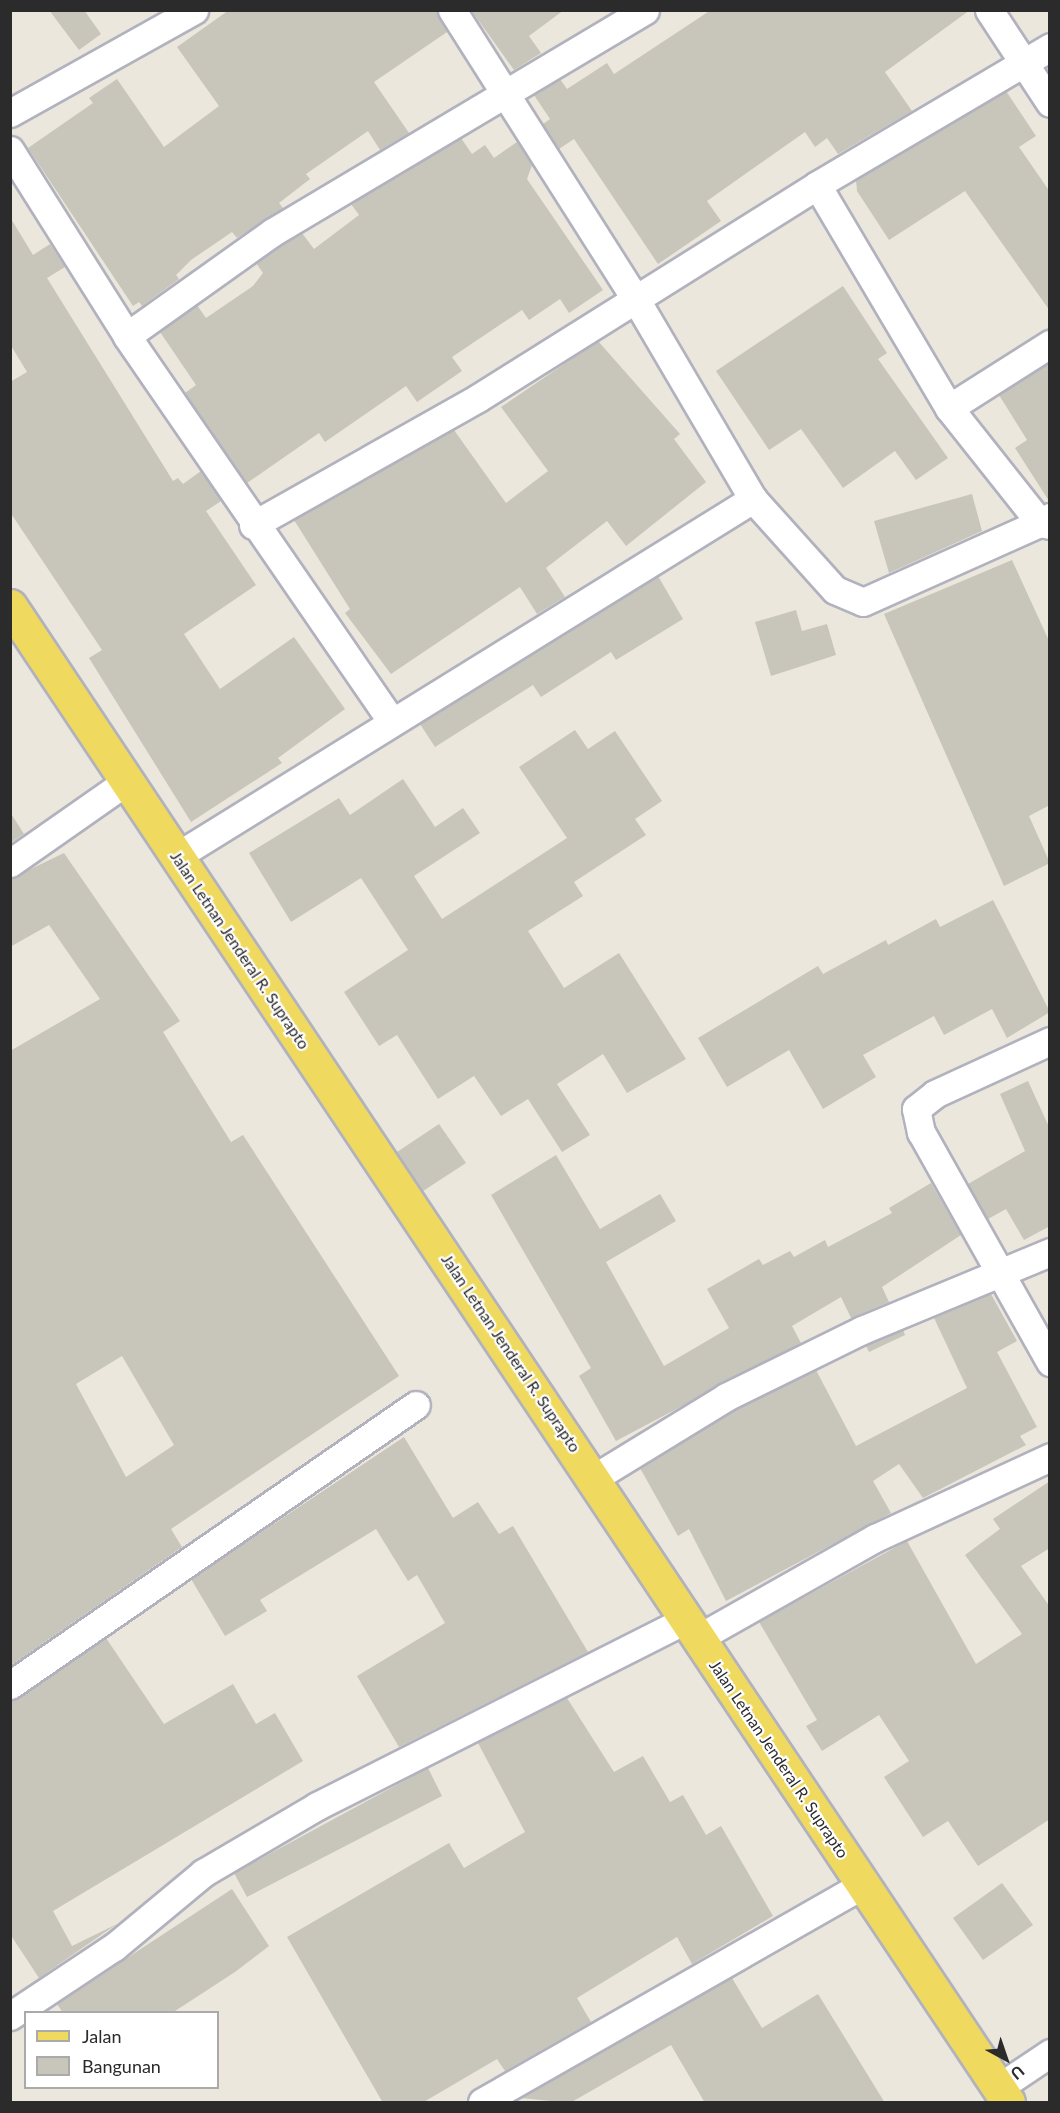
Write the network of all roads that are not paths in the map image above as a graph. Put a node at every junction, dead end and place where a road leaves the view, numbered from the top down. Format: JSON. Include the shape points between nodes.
{"nodes":[{"id":1,"x":194,"y":10,"type":"edge"},
{"id":2,"x":452,"y":10,"type":"edge"},
{"id":3,"x":645,"y":10,"type":"edge"},
{"id":4,"x":989,"y":10,"type":"edge"},
{"id":5,"x":1050,"y":47,"type":"edge"},
{"id":6,"x":1023,"y":63,"type":"junction"},
{"id":7,"x":507,"y":96,"type":"junction"},
{"id":8,"x":1050,"y":103,"type":"edge"},
{"id":9,"x":10,"y":113,"type":"edge"},
{"id":10,"x":10,"y":150,"type":"edge"},
{"id":11,"x":817,"y":185,"type":"junction"},
{"id":12,"x":635,"y":298,"type":"junction"},
{"id":13,"x":127,"y":336,"type":"junction"},
{"id":14,"x":1050,"y":344,"type":"edge"},
{"id":15,"x":949,"y":408,"type":"junction"},
{"id":16,"x":753,"y":499,"type":"junction"},
{"id":17,"x":1046,"y":522,"type":"edge"},
{"id":18,"x":253,"y":525,"type":"junction"},
{"id":19,"x":10,"y":606,"type":"edge"},
{"id":20,"x":390,"y":719,"type":"junction"},
{"id":21,"x":127,"y":780,"type":"junction"},
{"id":22,"x":177,"y":856,"type":"junction"},
{"id":23,"x":10,"y":863,"type":"edge"},
{"id":24,"x":1050,"y":1041,"type":"edge"},
{"id":25,"x":1050,"y":1252,"type":"edge"},
{"id":26,"x":1004,"y":1273,"type":"junction"},
{"id":27,"x":1050,"y":1362,"type":"edge"},
{"id":28,"x":416,"y":1406,"type":"dead end"},
{"id":29,"x":1050,"y":1457,"type":"edge"},
{"id":30,"x":594,"y":1478,"type":"junction"},
{"id":31,"x":692,"y":1629,"type":"junction"},
{"id":32,"x":10,"y":1685,"type":"edge"},
{"id":33,"x":863,"y":1885,"type":"junction"},
{"id":34,"x":10,"y":2016,"type":"edge"},
{"id":35,"x":1050,"y":2053,"type":"edge"},
{"id":36,"x":1003,"y":2095,"type":"edge"},
{"id":37,"x":482,"y":2103,"type":"edge"}],
"edges":[{"from":1,"to":9,"type":"street"},
{"from":2,"to":7,"type":"street"},
{"from":3,"to":7,"type":"street"},
{"from":4,"to":6,"type":"street"},
{"from":5,"to":6,"type":"street"},
{"from":6,"to":8,"type":"street"},
{"from":6,"to":11,"type":"street"},
{"from":7,"to":12,"type":"street"},
{"from":7,"to":13,"type":"street","via":[[434,133],[273,232]]},
{"from":10,"to":13,"type":"street"},
{"from":11,"to":12,"type":"street"},
{"from":11,"to":15,"type":"street"},
{"from":12,"to":16,"type":"street"},
{"from":12,"to":18,"type":"street","via":[[478,398]]},
{"from":13,"to":18,"type":"street"},
{"from":14,"to":15,"type":"street"},
{"from":15,"to":17,"type":"street"},
{"from":16,"to":17,"type":"street","via":[[835,590],[863,602]]},
{"from":16,"to":20,"type":"street"},
{"from":18,"to":20,"type":"street"},
{"from":19,"to":21,"type":"main road","name":"Jalan Letnan Jenderal R. Suprapto"},
{"from":20,"to":22,"type":"street"},
{"from":21,"to":22,"type":"main road","name":"Jalan Letnan Jenderal R. Suprapto"},
{"from":21,"to":23,"type":"street"},
{"from":22,"to":30,"type":"main road","name":"Jalan Letnan Jenderal R. Suprapto"},
{"from":24,"to":26,"type":"street","via":[[935,1094],[916,1109],[921,1131]]},
{"from":25,"to":26,"type":"street"},
{"from":26,"to":27,"type":"street"},
{"from":26,"to":30,"type":"street","via":[[862,1330],[726,1397]]},
{"from":28,"to":32,"type":"street"},
{"from":29,"to":31,"type":"street"},
{"from":30,"to":31,"type":"main road","name":"Jalan Letnan Jenderal R. Suprapto"},
{"from":31,"to":33,"type":"main road","name":"Jalan Letnan Jenderal R. Suprapto"},
{"from":31,"to":34,"type":"street","via":[[317,1806],[203,1874],[114,1947]]},
{"from":33,"to":36,"type":"main road","name":"Jalan Letnan Jenderal R. Suprapto"},
{"from":33,"to":37,"type":"street"},
{"from":35,"to":36,"type":"street"}]}
